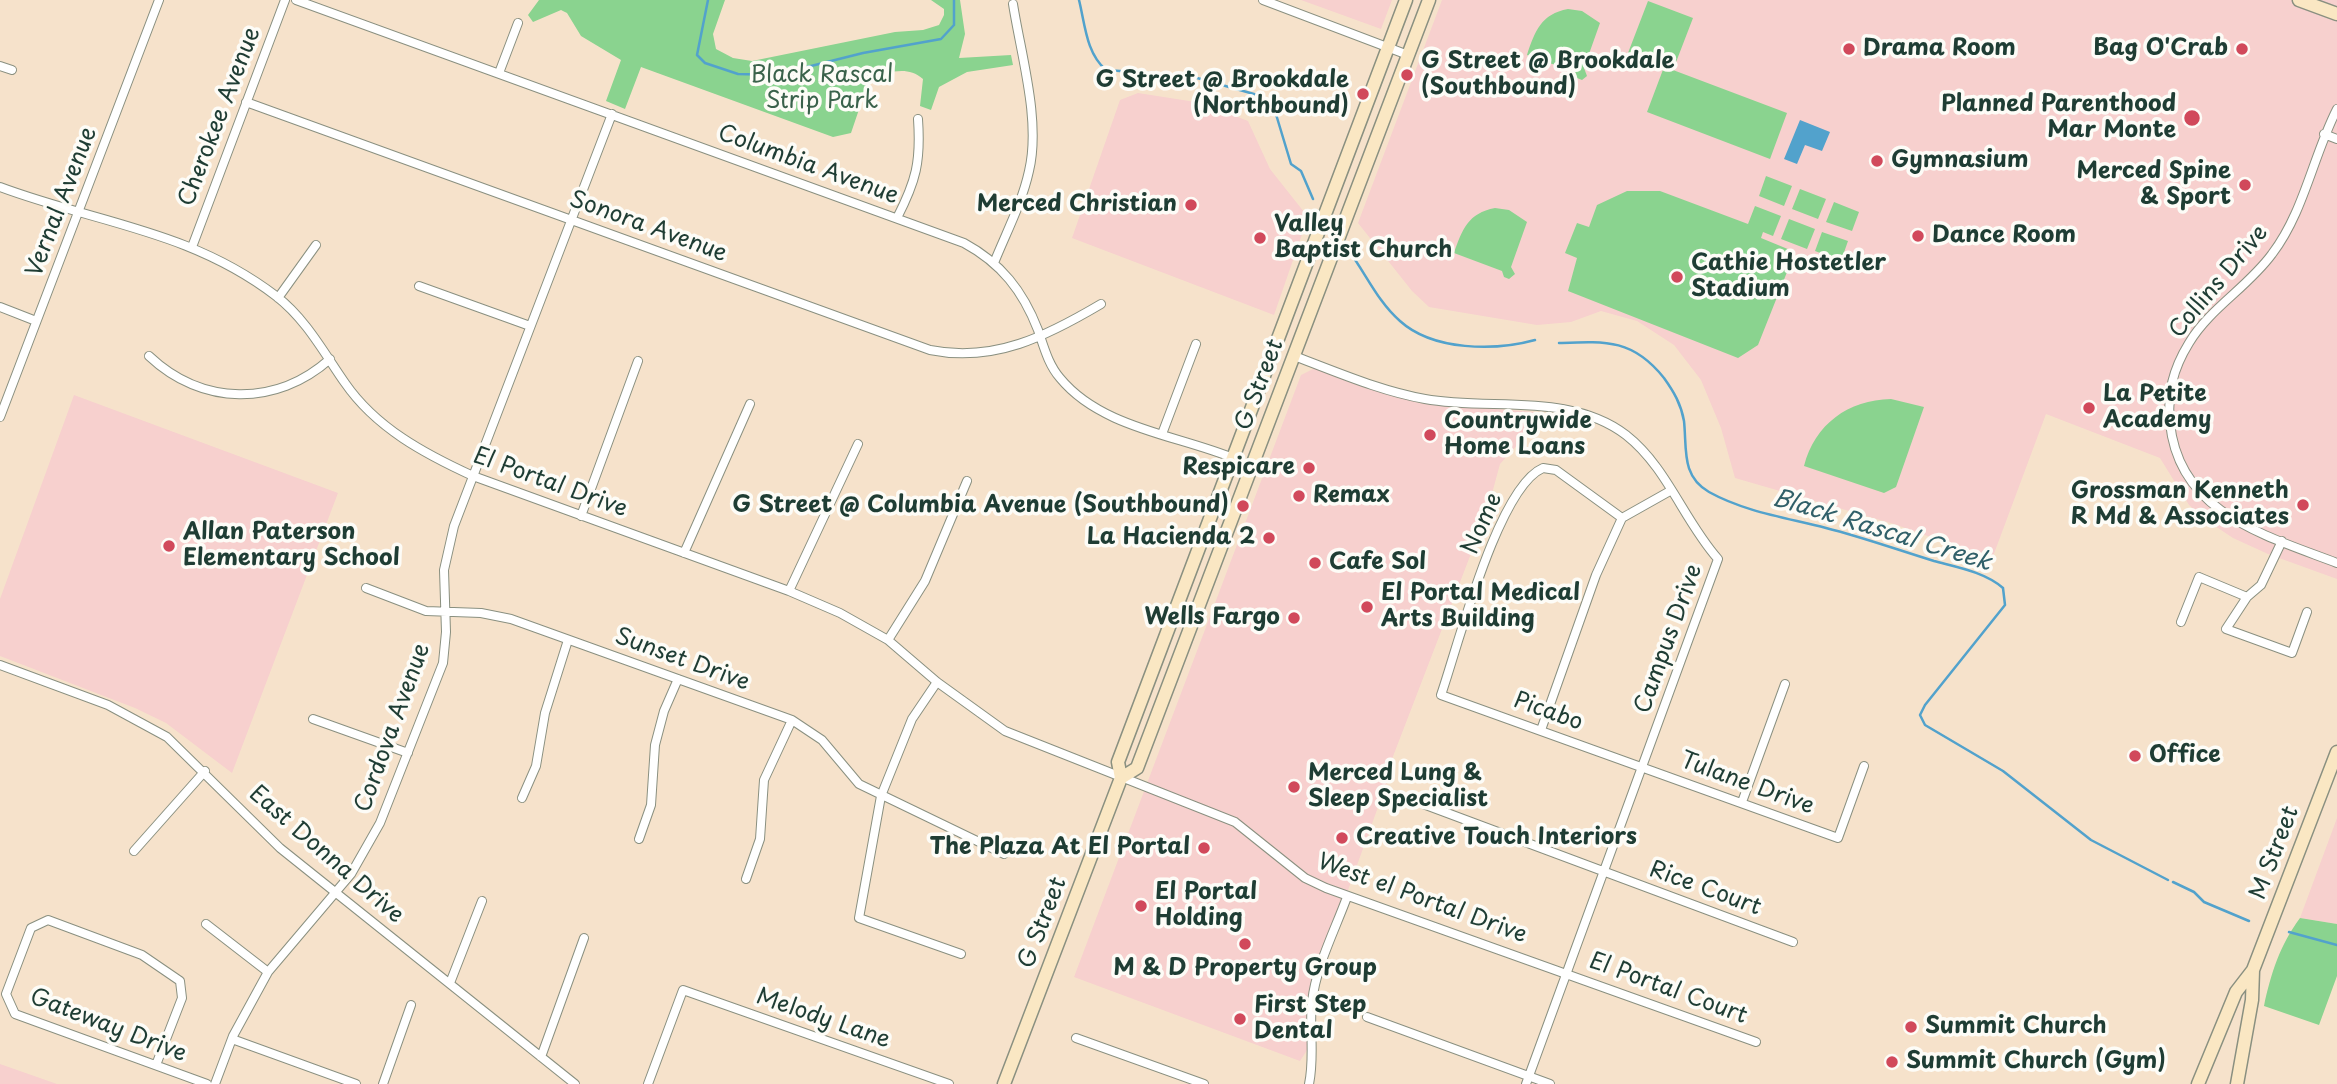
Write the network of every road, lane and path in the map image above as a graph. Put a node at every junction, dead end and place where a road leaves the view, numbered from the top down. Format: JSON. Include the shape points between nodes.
{"nodes":[{"id":1,"x":159,"y":0,"type":"edge"},
{"id":2,"x":285,"y":0,"type":"edge"},
{"id":3,"x":296,"y":0,"type":"edge"},
{"id":4,"x":1263,"y":0,"type":"edge"},
{"id":5,"x":1406,"y":0,"type":"edge"},
{"id":6,"x":1429,"y":0,"type":"edge"},
{"id":7,"x":2299,"y":0,"type":"edge"},
{"id":8,"x":1013,"y":4,"type":"dead end"},
{"id":9,"x":2337,"y":6,"type":"edge"},
{"id":10,"x":2316,"y":7,"type":"junction"},
{"id":11,"x":2337,"y":14,"type":"edge"},
{"id":12,"x":518,"y":23,"type":"dead end"},
{"id":13,"x":1388,"y":49,"type":"junction"},
{"id":14,"x":1408,"y":55,"type":"junction"},
{"id":15,"x":0,"y":66,"type":"edge"},
{"id":16,"x":12,"y":71,"type":"dead end"},
{"id":17,"x":499,"y":74,"type":"junction"},
{"id":18,"x":246,"y":102,"type":"junction"},
{"id":19,"x":2337,"y":110,"type":"edge"},
{"id":20,"x":612,"y":114,"type":"junction"},
{"id":21,"x":918,"y":120,"type":"dead end"},
{"id":22,"x":2324,"y":134,"type":"junction"},
{"id":23,"x":2337,"y":139,"type":"edge"},
{"id":24,"x":0,"y":187,"type":"edge"},
{"id":25,"x":79,"y":210,"type":"junction"},
{"id":26,"x":897,"y":218,"type":"junction"},
{"id":27,"x":571,"y":219,"type":"junction"},
{"id":28,"x":316,"y":245,"type":"dead end"},
{"id":29,"x":192,"y":247,"type":"junction"},
{"id":30,"x":994,"y":263,"type":"junction"},
{"id":31,"x":419,"y":286,"type":"dead end"},
{"id":32,"x":278,"y":298,"type":"junction"},
{"id":33,"x":1101,"y":304,"type":"dead end"},
{"id":34,"x":0,"y":307,"type":"edge"},
{"id":35,"x":37,"y":321,"type":"junction"},
{"id":36,"x":530,"y":326,"type":"junction"},
{"id":37,"x":1040,"y":337,"type":"junction"},
{"id":38,"x":1196,"y":344,"type":"dead end"},
{"id":39,"x":149,"y":356,"type":"dead end"},
{"id":40,"x":1294,"y":356,"type":"junction"},
{"id":41,"x":330,"y":359,"type":"junction"},
{"id":42,"x":638,"y":361,"type":"dead end"},
{"id":43,"x":750,"y":404,"type":"dead end"},
{"id":44,"x":0,"y":417,"type":"edge"},
{"id":45,"x":1162,"y":434,"type":"junction"},
{"id":46,"x":858,"y":444,"type":"dead end"},
{"id":47,"x":1233,"y":458,"type":"junction"},
{"id":48,"x":473,"y":476,"type":"junction"},
{"id":49,"x":967,"y":481,"type":"dead end"},
{"id":50,"x":1670,"y":491,"type":"junction"},
{"id":51,"x":581,"y":516,"type":"junction"},
{"id":52,"x":1622,"y":519,"type":"junction"},
{"id":53,"x":2282,"y":541,"type":"junction"},
{"id":54,"x":684,"y":552,"type":"junction"},
{"id":55,"x":2337,"y":563,"type":"edge"},
{"id":56,"x":366,"y":588,"type":"dead end"},
{"id":57,"x":789,"y":591,"type":"junction"},
{"id":58,"x":2247,"y":597,"type":"junction"},
{"id":59,"x":2307,"y":612,"type":"dead end"},
{"id":60,"x":444,"y":613,"type":"junction"},
{"id":61,"x":2181,"y":622,"type":"dead end"},
{"id":62,"x":568,"y":640,"type":"junction"},
{"id":63,"x":888,"y":640,"type":"junction"},
{"id":64,"x":0,"y":665,"type":"edge"},
{"id":65,"x":678,"y":679,"type":"junction"},
{"id":66,"x":937,"y":682,"type":"junction"},
{"id":67,"x":1785,"y":684,"type":"dead end"},
{"id":68,"x":1441,"y":695,"type":"joint"},
{"id":69,"x":313,"y":719,"type":"dead end"},
{"id":70,"x":792,"y":720,"type":"junction"},
{"id":71,"x":1541,"y":730,"type":"junction"},
{"id":72,"x":2337,"y":752,"type":"edge"},
{"id":73,"x":408,"y":753,"type":"junction"},
{"id":74,"x":1643,"y":766,"type":"junction"},
{"id":75,"x":1864,"y":766,"type":"dead end"},
{"id":76,"x":205,"y":771,"type":"junction"},
{"id":77,"x":1121,"y":778,"type":"junction"},
{"id":78,"x":881,"y":796,"type":"junction"},
{"id":79,"x":523,"y":799,"type":"dead end"},
{"id":80,"x":1742,"y":802,"type":"junction"},
{"id":81,"x":1423,"y":804,"type":"dead end"},
{"id":82,"x":639,"y":839,"type":"dead end"},
{"id":83,"x":134,"y":851,"type":"dead end"},
{"id":84,"x":1004,"y":854,"type":"dead end"},
{"id":85,"x":1604,"y":873,"type":"junction"},
{"id":86,"x":746,"y":879,"type":"dead end"},
{"id":87,"x":337,"y":893,"type":"junction"},
{"id":88,"x":1347,"y":897,"type":"junction"},
{"id":89,"x":482,"y":901,"type":"dead end"},
{"id":90,"x":206,"y":925,"type":"dead end"},
{"id":91,"x":584,"y":938,"type":"dead end"},
{"id":92,"x":1793,"y":942,"type":"dead end"},
{"id":93,"x":961,"y":954,"type":"dead end"},
{"id":94,"x":2253,"y":970,"type":"junction"},
{"id":95,"x":268,"y":972,"type":"junction"},
{"id":96,"x":1567,"y":972,"type":"junction"},
{"id":97,"x":450,"y":984,"type":"junction"},
{"id":98,"x":411,"y":1005,"type":"dead end"},
{"id":99,"x":1367,"y":1017,"type":"dead end"},
{"id":100,"x":1076,"y":1038,"type":"dead end"},
{"id":101,"x":232,"y":1039,"type":"junction"},
{"id":102,"x":1756,"y":1042,"type":"dead end"},
{"id":103,"x":541,"y":1057,"type":"junction"},
{"id":104,"x":156,"y":1066,"type":"junction"},
{"id":105,"x":1527,"y":1080,"type":"edge"},
{"id":106,"x":207,"y":1084,"type":"edge"},
{"id":107,"x":215,"y":1084,"type":"edge"},
{"id":108,"x":356,"y":1084,"type":"edge"},
{"id":109,"x":383,"y":1084,"type":"edge"},
{"id":110,"x":575,"y":1084,"type":"edge"},
{"id":111,"x":648,"y":1084,"type":"edge"},
{"id":112,"x":949,"y":1084,"type":"edge"},
{"id":113,"x":1004,"y":1084,"type":"edge"},
{"id":114,"x":1203,"y":1084,"type":"edge"},
{"id":115,"x":1308,"y":1084,"type":"edge"},
{"id":116,"x":1550,"y":1084,"type":"edge"},
{"id":117,"x":2197,"y":1084,"type":"edge"},
{"id":118,"x":2237,"y":1084,"type":"edge"}],
"edges":[{"from":1,"to":25,"type":"street","name":"Vernal Avenue"},
{"from":2,"to":18,"type":"street","name":"Cherokee Avenue"},
{"from":3,"to":17,"type":"street","name":"Columbia Avenue"},
{"from":4,"to":13,"type":"street"},
{"from":5,"to":13,"type":"street","name":"G Street"},
{"from":6,"to":14,"type":"street","name":"G Street"},
{"from":7,"to":10,"type":"street"},
{"from":8,"to":30,"type":"street","via":[[1033,129],[1032,150],[1023,191]]},
{"from":9,"to":10,"type":"street"},
{"from":10,"to":11,"type":"street"},
{"from":12,"to":17,"type":"street"},
{"from":13,"to":14,"type":"street"},
{"from":13,"to":47,"type":"street","name":"G Street"},
{"from":14,"to":40,"type":"street","name":"G Street"},
{"from":15,"to":16,"type":"street"},
{"from":17,"to":20,"type":"street","name":"Columbia Avenue"},
{"from":18,"to":27,"type":"street","name":"Sonora Avenue"},
{"from":18,"to":29,"type":"street","name":"Cherokee Avenue"},
{"from":19,"to":22,"type":"street","name":"Collins Drive"},
{"from":20,"to":26,"type":"street","name":"Columbia Avenue"},
{"from":20,"to":27,"type":"street","name":"Cordova Avenue"},
{"from":21,"to":26,"type":"street","via":[[919,166]]},
{"from":22,"to":23,"type":"street"},
{"from":22,"to":53,"type":"street","name":"Collins Drive","via":[[2289,229],[2271,256],[2196,332],[2172,377],[2168,400],[2178,461],[2198,492],[2248,528]]},
{"from":24,"to":25,"type":"street","name":"El Portal Drive","via":[[45,204]]},
{"from":25,"to":29,"type":"street","name":"El Portal Drive"},
{"from":25,"to":35,"type":"street","name":"Vernal Avenue"},
{"from":26,"to":30,"type":"street","name":"Columbia Avenue","via":[[964,243]]},
{"from":27,"to":36,"type":"street","name":"Cordova Avenue"},
{"from":27,"to":37,"type":"street","name":"Sonora Avenue","via":[[930,350],[985,354]]},
{"from":28,"to":32,"type":"street"},
{"from":29,"to":32,"type":"street","name":"El Portal Drive"},
{"from":30,"to":37,"type":"street","name":"Columbia Avenue","via":[[1023,296]]},
{"from":31,"to":36,"type":"street"},
{"from":32,"to":41,"type":"street","name":"El Portal Drive"},
{"from":33,"to":37,"type":"street","name":"Sonora Avenue"},
{"from":34,"to":35,"type":"street"},
{"from":35,"to":44,"type":"street","name":"Vernal Avenue"},
{"from":36,"to":48,"type":"street","name":"Cordova Avenue"},
{"from":37,"to":45,"type":"street","name":"Columbia Avenue","via":[[1059,378],[1076,394],[1105,412]]},
{"from":38,"to":45,"type":"street"},
{"from":39,"to":41,"type":"street","via":[[191,385],[241,395],[291,385]]},
{"from":40,"to":50,"type":"street","name":"Campus Drive","via":[[1410,397],[1580,412],[1609,424],[1636,443]]},
{"from":40,"to":77,"type":"street","name":"G Street","via":[[1137,768]]},
{"from":41,"to":48,"type":"street","name":"El Portal Drive","via":[[344,383],[384,425],[418,449]]},
{"from":42,"to":51,"type":"street"},
{"from":43,"to":54,"type":"street"},
{"from":45,"to":47,"type":"street","name":"Columbia Avenue"},
{"from":46,"to":57,"type":"street"},
{"from":47,"to":77,"type":"street","name":"G Street","via":[[1118,762]]},
{"from":48,"to":51,"type":"street","name":"El Portal Drive"},
{"from":48,"to":60,"type":"street","name":"Cordova Avenue","via":[[446,554]]},
{"from":49,"to":63,"type":"street","via":[[930,571]]},
{"from":50,"to":52,"type":"street"},
{"from":50,"to":74,"type":"street","name":"Campus Drive","via":[[1718,559]]},
{"from":51,"to":54,"type":"street","name":"El Portal Drive"},
{"from":52,"to":68,"type":"street","name":"Nome","via":[[1556,470],[1543,468],[1525,480],[1504,513]]},
{"from":52,"to":71,"type":"street","via":[[1596,575]]},
{"from":53,"to":55,"type":"street","name":"Collins Drive"},
{"from":53,"to":58,"type":"street","via":[[2261,585]]},
{"from":54,"to":57,"type":"street","name":"El Portal Drive"},
{"from":56,"to":60,"type":"street","name":"Sunset Drive","via":[[426,611]]},
{"from":57,"to":63,"type":"street","name":"El Portal Drive"},
{"from":58,"to":59,"type":"street","via":[[2226,629],[2292,653]]},
{"from":58,"to":61,"type":"street","via":[[2199,577]]},
{"from":60,"to":62,"type":"street","name":"Sunset Drive","via":[[497,615]]},
{"from":60,"to":73,"type":"street","name":"Cordova Avenue","via":[[443,663]]},
{"from":62,"to":65,"type":"street","name":"Sunset Drive"},
{"from":62,"to":79,"type":"street","via":[[545,713],[536,766]]},
{"from":63,"to":66,"type":"street","name":"El Portal Drive"},
{"from":64,"to":76,"type":"street","name":"East Donna Drive","via":[[131,715],[167,737]]},
{"from":65,"to":70,"type":"street","name":"Sunset Drive"},
{"from":65,"to":82,"type":"street","via":[[655,745],[651,805]]},
{"from":66,"to":77,"type":"street","name":"El Portal Drive","via":[[1004,731]]},
{"from":66,"to":78,"type":"street","via":[[912,719]]},
{"from":67,"to":80,"type":"street"},
{"from":68,"to":71,"type":"street","name":"Picabo"},
{"from":69,"to":73,"type":"street"},
{"from":70,"to":78,"type":"street","name":"Sunset Drive","via":[[822,740],[859,784]]},
{"from":70,"to":86,"type":"street","via":[[764,780],[760,839]]},
{"from":71,"to":74,"type":"street","name":"Picabo"},
{"from":72,"to":94,"type":"street","name":"M Street"},
{"from":73,"to":87,"type":"street","name":"Cordova Avenue","via":[[367,849]]},
{"from":74,"to":80,"type":"street","name":"Tulane Drive"},
{"from":74,"to":85,"type":"street","name":"Campus Drive"},
{"from":75,"to":80,"type":"street","name":"Tulane Drive","via":[[1838,838]]},
{"from":76,"to":83,"type":"street"},
{"from":76,"to":87,"type":"street","name":"East Donna Drive","via":[[265,834]]},
{"from":77,"to":88,"type":"street","name":"West el Portal Drive","via":[[1235,822],[1305,878]]},
{"from":77,"to":113,"type":"street","name":"G Street"},
{"from":78,"to":84,"type":"street","name":"Sunset Drive"},
{"from":78,"to":93,"type":"street","via":[[859,918]]},
{"from":81,"to":85,"type":"street","name":"Rice Court"},
{"from":85,"to":92,"type":"street","name":"Rice Court"},
{"from":85,"to":96,"type":"street","name":"Campus Drive"},
{"from":87,"to":95,"type":"street","name":"Cordova Avenue"},
{"from":87,"to":97,"type":"street","name":"East Donna Drive"},
{"from":88,"to":96,"type":"street","name":"West el Portal Drive"},
{"from":88,"to":115,"type":"street","via":[[1312,1001],[1313,1063]]},
{"from":89,"to":97,"type":"street"},
{"from":90,"to":95,"type":"street"},
{"from":91,"to":103,"type":"street"},
{"from":94,"to":117,"type":"street","name":"M Street","via":[[2236,992]]},
{"from":94,"to":118,"type":"street","name":"M Street"},
{"from":95,"to":101,"type":"street","name":"Cordova Avenue"},
{"from":96,"to":102,"type":"street","name":"El Portal Court"},
{"from":96,"to":105,"type":"street","name":"Campus Drive"},
{"from":97,"to":103,"type":"street","name":"East Donna Drive"},
{"from":98,"to":109,"type":"street"},
{"from":99,"to":105,"type":"street"},
{"from":100,"to":114,"type":"street"},
{"from":101,"to":107,"type":"street","name":"Cordova Avenue"},
{"from":101,"to":108,"type":"street"},
{"from":103,"to":110,"type":"street","name":"East Donna Drive"},
{"from":104,"to":104,"type":"street","name":"Gateway Drive","via":[[15,1014],[6,994],[31,928],[48,920],[142,955],[180,981],[182,998]]},
{"from":104,"to":106,"type":"street","name":"Gateway Drive"},
{"from":105,"to":116,"type":"street"},
{"from":111,"to":112,"type":"street","name":"Melody Lane","via":[[683,990]]}]}
